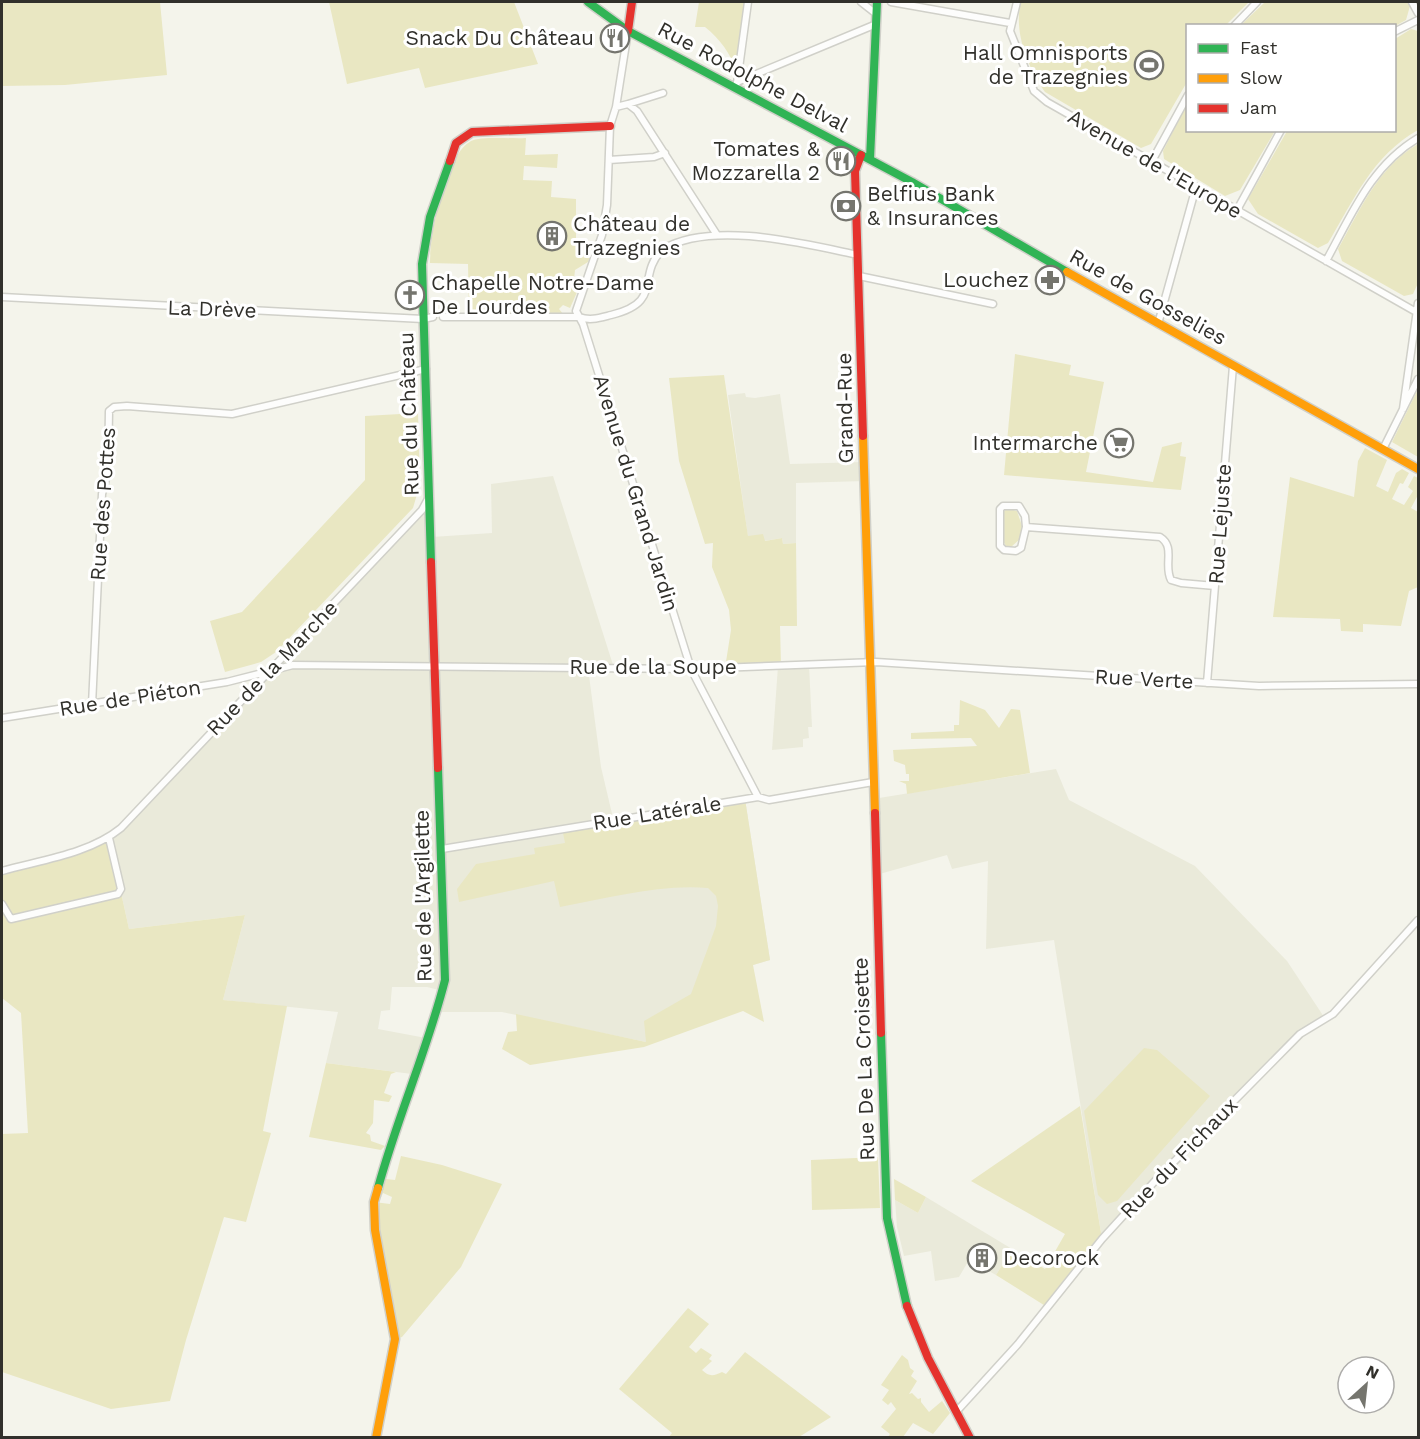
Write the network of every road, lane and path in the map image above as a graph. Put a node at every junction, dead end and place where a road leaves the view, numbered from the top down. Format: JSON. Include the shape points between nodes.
{"nodes":[{"id":1,"x":588,"y":2,"type":"edge"},
{"id":2,"x":632,"y":2,"type":"edge"},
{"id":3,"x":748,"y":2,"type":"edge"},
{"id":4,"x":861,"y":2,"type":"edge"},
{"id":5,"x":877,"y":2,"type":"edge"},
{"id":6,"x":891,"y":2,"type":"edge"},
{"id":7,"x":1017,"y":2,"type":"edge"},
{"id":8,"x":1257,"y":2,"type":"edge"},
{"id":9,"x":1412,"y":2,"type":"edge"},
{"id":10,"x":875,"y":13,"type":"junction"},
{"id":11,"x":1419,"y":13,"type":"edge"},
{"id":12,"x":1419,"y":20,"type":"edge"},
{"id":13,"x":1010,"y":23,"type":"junction"},
{"id":14,"x":1236,"y":24,"type":"edge"},
{"id":15,"x":874,"y":25,"type":"junction"},
{"id":16,"x":628,"y":31,"type":"junction"},
{"id":17,"x":1396,"y":32,"type":"edge"},
{"id":18,"x":736,"y":85,"type":"junction"},
{"id":19,"x":663,"y":93,"type":"dead end"},
{"id":20,"x":1186,"y":98,"type":"edge"},
{"id":21,"x":628,"y":104,"type":"junction"},
{"id":22,"x":616,"y":107,"type":"junction"},
{"id":23,"x":610,"y":126,"type":"junction"},
{"id":24,"x":1280,"y":132,"type":"edge"},
{"id":25,"x":1419,"y":138,"type":"edge"},
{"id":26,"x":665,"y":153,"type":"junction"},
{"id":27,"x":861,"y":155,"type":"junction"},
{"id":28,"x":870,"y":159,"type":"junction"},
{"id":29,"x":609,"y":160,"type":"junction"},
{"id":30,"x":1152,"y":161,"type":"junction"},
{"id":31,"x":1196,"y":187,"type":"junction"},
{"id":32,"x":1237,"y":210,"type":"junction"},
{"id":33,"x":717,"y":235,"type":"junction"},
{"id":34,"x":858,"y":255,"type":"junction"},
{"id":35,"x":1326,"y":261,"type":"junction"},
{"id":36,"x":859,"y":276,"type":"junction"},
{"id":37,"x":2,"y":297,"type":"edge"},
{"id":38,"x":1419,"y":303,"type":"edge"},
{"id":39,"x":993,"y":304,"type":"dead end"},
{"id":40,"x":1417,"y":312,"type":"edge"},
{"id":41,"x":433,"y":317,"type":"dead end"},
{"id":42,"x":443,"y":317,"type":"dead end"},
{"id":43,"x":579,"y":317,"type":"junction"},
{"id":44,"x":423,"y":319,"type":"junction"},
{"id":45,"x":1158,"y":324,"type":"junction"},
{"id":46,"x":1233,"y":366,"type":"junction"},
{"id":47,"x":426,"y":369,"type":"junction"},
{"id":48,"x":1419,"y":379,"type":"edge"},
{"id":49,"x":1403,"y":409,"type":"junction"},
{"id":50,"x":1383,"y":449,"type":"junction"},
{"id":51,"x":1419,"y":469,"type":"edge"},
{"id":52,"x":430,"y":495,"type":"junction"},
{"id":53,"x":1026,"y":527,"type":"junction"},
{"id":54,"x":1215,"y":586,"type":"junction"},
{"id":55,"x":870,"y":663,"type":"junction"},
{"id":56,"x":436,"y":665,"type":"junction"},
{"id":57,"x":272,"y":669,"type":"junction"},
{"id":58,"x":691,"y":669,"type":"junction"},
{"id":59,"x":1208,"y":683,"type":"junction"},
{"id":60,"x":1419,"y":684,"type":"edge"},
{"id":61,"x":92,"y":705,"type":"junction"},
{"id":62,"x":2,"y":718,"type":"edge"},
{"id":63,"x":873,"y":782,"type":"junction"},
{"id":64,"x":758,"y":797,"type":"junction"},
{"id":65,"x":109,"y":838,"type":"junction"},
{"id":66,"x":442,"y":849,"type":"junction"},
{"id":67,"x":2,"y":871,"type":"edge"},
{"id":68,"x":2,"y":904,"type":"edge"},
{"id":69,"x":1419,"y":921,"type":"edge"},
{"id":70,"x":956,"y":1412,"type":"junction"},
{"id":71,"x":376,"y":1437,"type":"edge"},
{"id":72,"x":970,"y":1437,"type":"edge"}],
"edges":[{"from":1,"to":16,"type":"main road","name":"Rue Rodolphe Delval"},
{"from":2,"to":16,"type":"main road"},
{"from":3,"to":18,"type":"street"},
{"from":4,"to":10,"type":"street"},
{"from":5,"to":10,"type":"main road"},
{"from":6,"to":13,"type":"street"},
{"from":7,"to":13,"type":"street"},
{"from":8,"to":14,"type":"street"},
{"from":9,"to":11,"type":"street"},
{"from":10,"to":15,"type":"main road"},
{"from":12,"to":17,"type":"street"},
{"from":13,"to":30,"type":"street","name":"Avenue de l'Europe","via":[[1034,91]]},
{"from":15,"to":18,"type":"street"},
{"from":15,"to":28,"type":"main road"},
{"from":16,"to":18,"type":"main road","name":"Rue Rodolphe Delval"},
{"from":16,"to":22,"type":"street"},
{"from":18,"to":27,"type":"main road","name":"Rue Rodolphe Delval"},
{"from":19,"to":21,"type":"street"},
{"from":20,"to":30,"type":"street"},
{"from":21,"to":22,"type":"street"},
{"from":21,"to":26,"type":"street"},
{"from":22,"to":23,"type":"street"},
{"from":23,"to":29,"type":"street"},
{"from":23,"to":44,"type":"main road","name":"Rue du Château","via":[[472,132],[456,143],[433,206],[424,247]]},
{"from":24,"to":32,"type":"street"},
{"from":25,"to":35,"type":"street","via":[[1391,156],[1377,174]]},
{"from":26,"to":29,"type":"street"},
{"from":26,"to":33,"type":"street"},
{"from":27,"to":28,"type":"main road","name":"Rue de Gosselies"},
{"from":27,"to":34,"type":"main road","name":"Grand-Rue","via":[[855,171]]},
{"from":28,"to":45,"type":"main road","name":"Rue de Gosselies"},
{"from":29,"to":43,"type":"street","via":[[602,236],[576,312]]},
{"from":30,"to":31,"type":"street","name":"Avenue de l'Europe"},
{"from":31,"to":32,"type":"street","name":"Avenue de l'Europe"},
{"from":31,"to":45,"type":"street"},
{"from":32,"to":35,"type":"street","name":"Avenue de l'Europe"},
{"from":33,"to":34,"type":"street","via":[[760,237]]},
{"from":33,"to":43,"type":"street","via":[[663,249],[641,302],[632,310],[588,321]]},
{"from":34,"to":36,"type":"main road","name":"Grand-Rue"},
{"from":35,"to":40,"type":"street","name":"Avenue de l'Europe"},
{"from":36,"to":39,"type":"street"},
{"from":36,"to":55,"type":"main road","name":"Grand-Rue"},
{"from":37,"to":44,"type":"street","name":"La Drève"},
{"from":38,"to":40,"type":"street"},
{"from":40,"to":49,"type":"street"},
{"from":41,"to":44,"type":"street","name":"La Drève"},
{"from":42,"to":43,"type":"street"},
{"from":43,"to":58,"type":"street","name":"Avenue du Grand Jardin"},
{"from":44,"to":47,"type":"main road","name":"Rue du Château"},
{"from":45,"to":46,"type":"main road","name":"Rue de Gosselies"},
{"from":46,"to":50,"type":"main road","name":"Rue de Gosselies"},
{"from":46,"to":54,"type":"street","name":"Rue Lejuste"},
{"from":47,"to":52,"type":"main road","name":"Rue du Château"},
{"from":47,"to":61,"type":"street","name":"Rue des Pottes","via":[[232,414],[114,406],[110,411]]},
{"from":48,"to":49,"type":"street"},
{"from":49,"to":50,"type":"street"},
{"from":50,"to":51,"type":"main road","name":"Rue de Gosselies"},
{"from":52,"to":56,"type":"main road","name":"Rue du Château"},
{"from":52,"to":57,"type":"street","name":"Rue de la Marche","via":[[422,510]]},
{"from":53,"to":53,"type":"street","via":[[1021,548],[1004,550],[1000,546],[1003,506],[1019,506]]},
{"from":53,"to":54,"type":"street","via":[[1160,537],[1169,549],[1167,571],[1171,580]]},
{"from":54,"to":59,"type":"street","name":"Rue Lejuste"},
{"from":55,"to":58,"type":"street","name":"Rue de la Soupe"},
{"from":55,"to":59,"type":"street","name":"Rue Verte"},
{"from":55,"to":63,"type":"main road","name":"Rue De La Croisette"},
{"from":56,"to":57,"type":"street","name":"Rue de Piéton","via":[[293,665]]},
{"from":56,"to":58,"type":"street","name":"Rue de la Soupe"},
{"from":56,"to":66,"type":"main road","name":"Rue de l'Argilette"},
{"from":57,"to":61,"type":"street","name":"Rue de Piéton","via":[[227,682]]},
{"from":57,"to":65,"type":"street","name":"Rue de la Marche"},
{"from":58,"to":64,"type":"street","name":"Avenue du Grand Jardin"},
{"from":59,"to":60,"type":"street","name":"Rue Verte","via":[[1322,687]]},
{"from":61,"to":62,"type":"street","name":"Rue de Piéton"},
{"from":63,"to":64,"type":"street","name":"Rue Latérale","via":[[769,800]]},
{"from":63,"to":70,"type":"main road","name":"Rue De La Croisette","via":[[885,1183],[890,1236],[912,1325]]},
{"from":64,"to":66,"type":"street","name":"Rue Latérale"},
{"from":65,"to":67,"type":"street","name":"Rue de la Marche"},
{"from":65,"to":68,"type":"street","via":[[121,889],[118,894],[11,919]]},
{"from":66,"to":71,"type":"main road","name":"Rue de l'Argilette","via":[[443,991],[374,1203],[375,1230],[395,1338]]},
{"from":69,"to":70,"type":"street","name":"Rue du Fichaux","via":[[1333,1014],[1300,1034],[1155,1181]]},
{"from":70,"to":72,"type":"main road","name":"Rue De La Croisette"}]}
